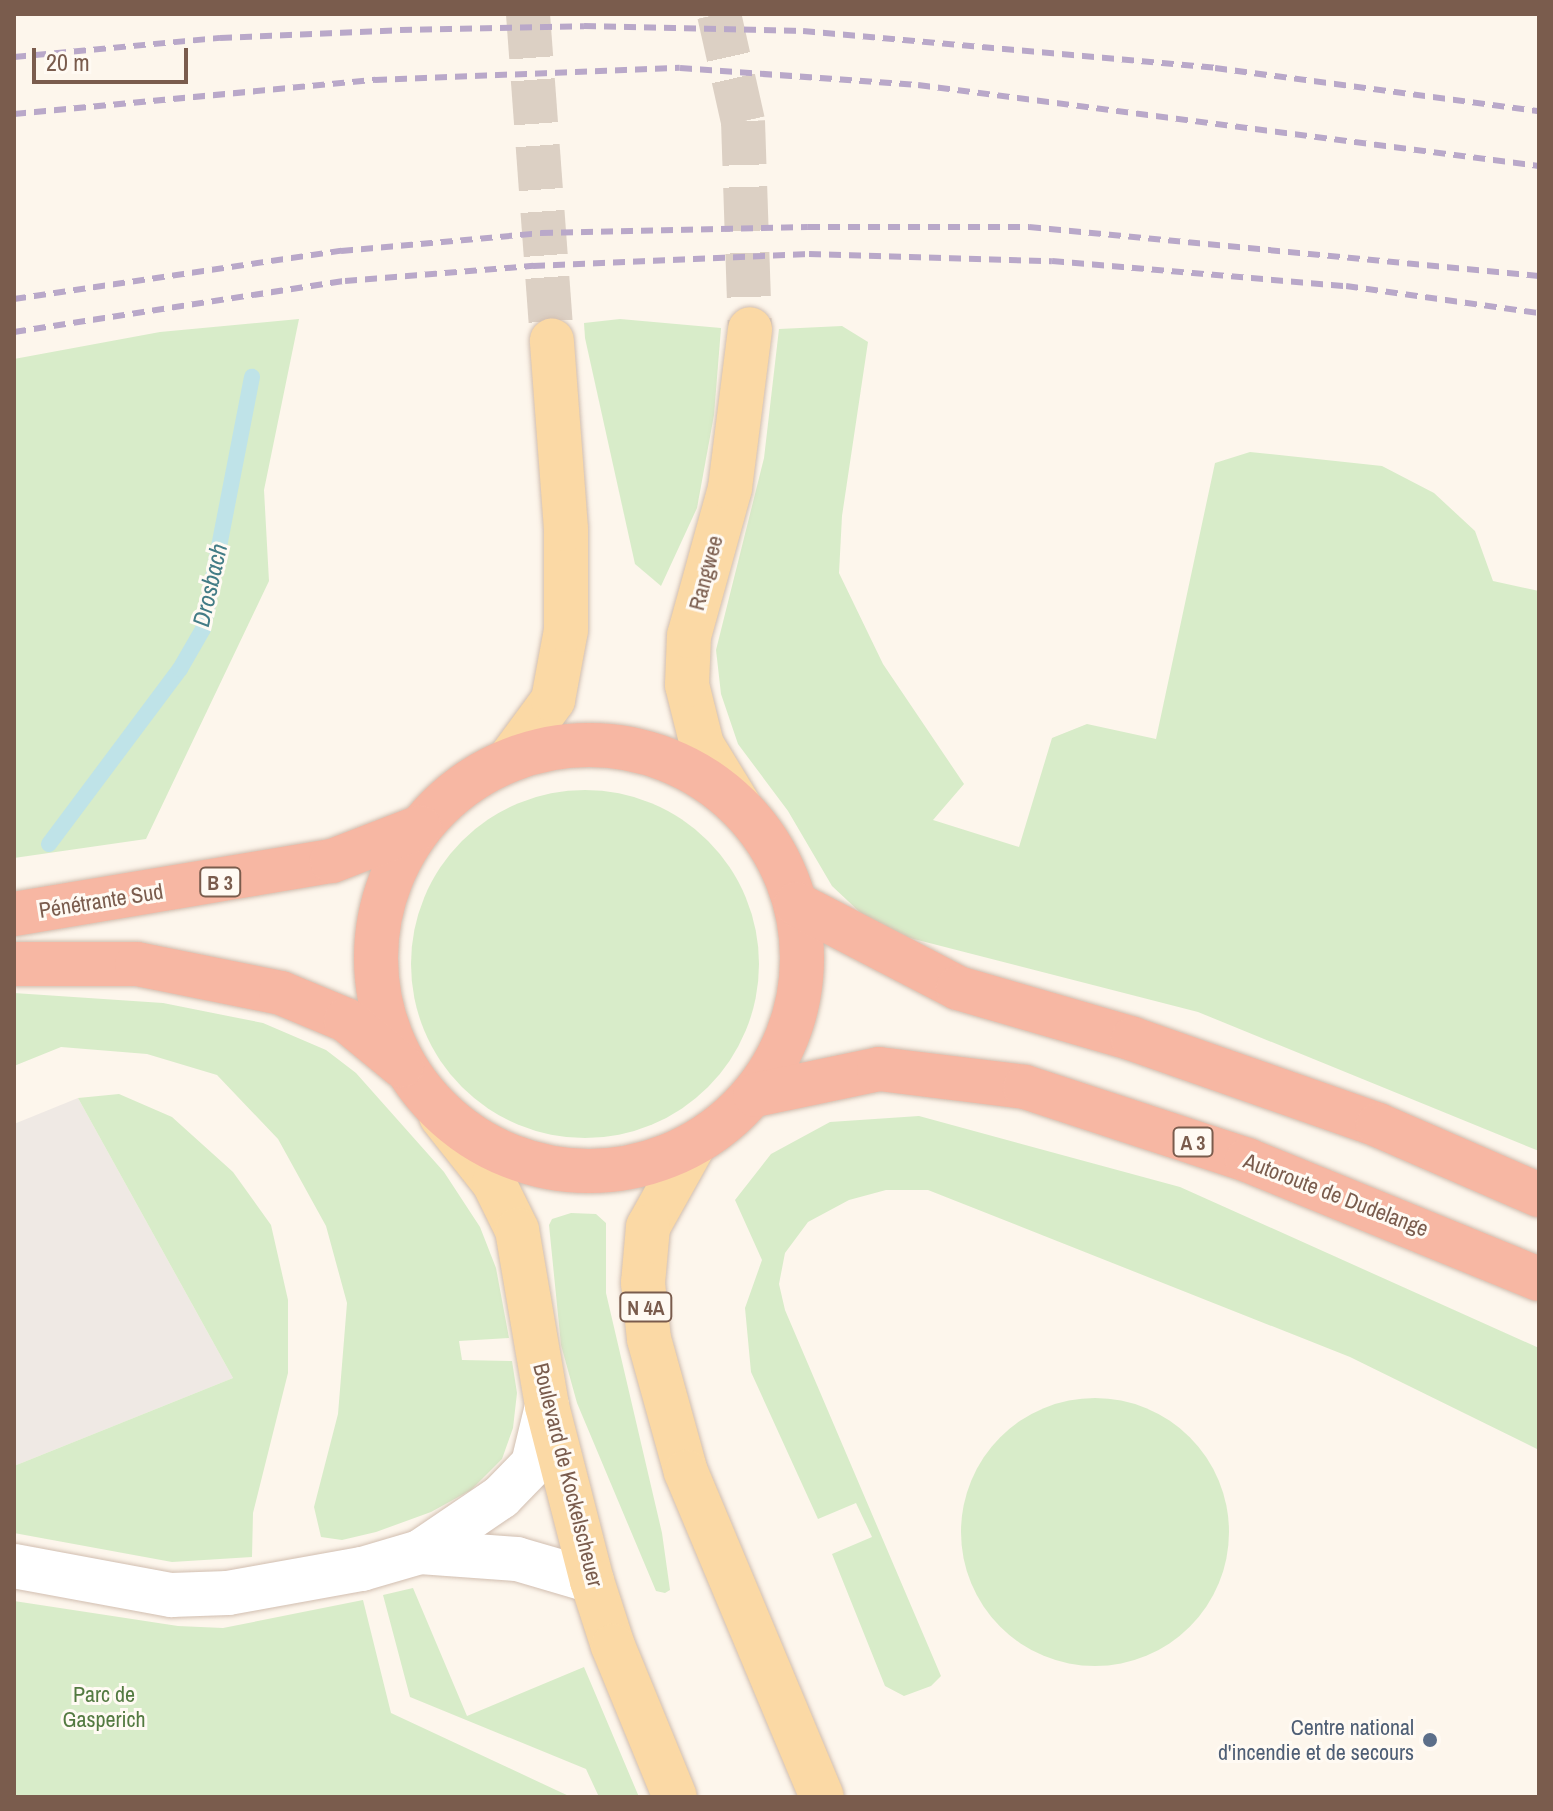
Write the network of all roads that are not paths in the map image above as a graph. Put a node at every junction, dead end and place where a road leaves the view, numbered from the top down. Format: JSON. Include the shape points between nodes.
{"nodes":[{"id":1,"x":750,"y":329,"type":"tunnel mouth"},
{"id":2,"x":552,"y":341,"type":"tunnel mouth"},
{"id":3,"x":511,"y":757,"type":"junction"},
{"id":4,"x":740,"y":807,"type":"junction"},
{"id":5,"x":420,"y":827,"type":"junction"},
{"id":6,"x":796,"y":904,"type":"junction"},
{"id":7,"x":14,"y":914,"type":"edge"},
{"id":8,"x":14,"y":964,"type":"edge"},
{"id":9,"x":402,"y":1066,"type":"junction"},
{"id":10,"x":755,"y":1095,"type":"junction"},
{"id":11,"x":441,"y":1116,"type":"junction"},
{"id":12,"x":692,"y":1148,"type":"junction"},
{"id":13,"x":1539,"y":1195,"type":"edge"},
{"id":14,"x":1539,"y":1279,"type":"edge"},
{"id":15,"x":547,"y":1406,"type":"junction"},
{"id":16,"x":420,"y":1552,"type":"junction"},
{"id":17,"x":14,"y":1566,"type":"edge"},
{"id":18,"x":592,"y":1581,"type":"junction"},
{"id":19,"x":675,"y":1797,"type":"edge"},
{"id":20,"x":822,"y":1797,"type":"edge"}],
"edges":[{"from":1,"to":4,"type":"main road","name":"Rangwee","via":[[730,488],[689,636],[687,685],[702,745]]},
{"from":2,"to":3,"type":"main road","via":[[566,529],[566,630],[553,700]]},
{"from":3,"to":4,"type":"highway","via":[[575,742],[643,748],[692,768]]},
{"from":3,"to":5,"type":"highway","via":[[468,781]]},
{"from":4,"to":6,"type":"highway","via":[[775,852]]},
{"from":5,"to":7,"type":"highway","name":"Pénétrante Sud","number":"B 3","via":[[332,861]]},
{"from":5,"to":9,"type":"highway","via":[[382,902],[376,986]]},
{"from":6,"to":10,"type":"highway","via":[[803,971],[789,1037]]},
{"from":6,"to":13,"type":"highway","via":[[958,988],[1133,1039],[1378,1125]]},
{"from":8,"to":9,"type":"highway","via":[[137,964],[281,993],[346,1020]]},
{"from":9,"to":11,"type":"highway"},
{"from":10,"to":12,"type":"highway"},
{"from":10,"to":14,"type":"highway","name":"Autoroute de Dudelange","number":"A 3","via":[[879,1069],[1025,1087],[1247,1160]]},
{"from":11,"to":12,"type":"highway","via":[[500,1154],[561,1173],[628,1171]]},
{"from":11,"to":15,"type":"main road","name":"Boulevard de Kockelscheuer","via":[[494,1183],[517,1230]]},
{"from":12,"to":20,"type":"main road","number":"N 4A","via":[[648,1227],[643,1283],[649,1339],[686,1472]]},
{"from":15,"to":16,"type":"street","via":[[533,1464],[501,1497]]},
{"from":15,"to":18,"type":"main road","name":"Boulevard de Kockelscheuer"},
{"from":16,"to":17,"type":"street","via":[[362,1569],[228,1593],[171,1595]]},
{"from":16,"to":18,"type":"street","via":[[517,1559]]},
{"from":18,"to":19,"type":"main road","name":"Boulevard de Kockelscheuer"}]}
